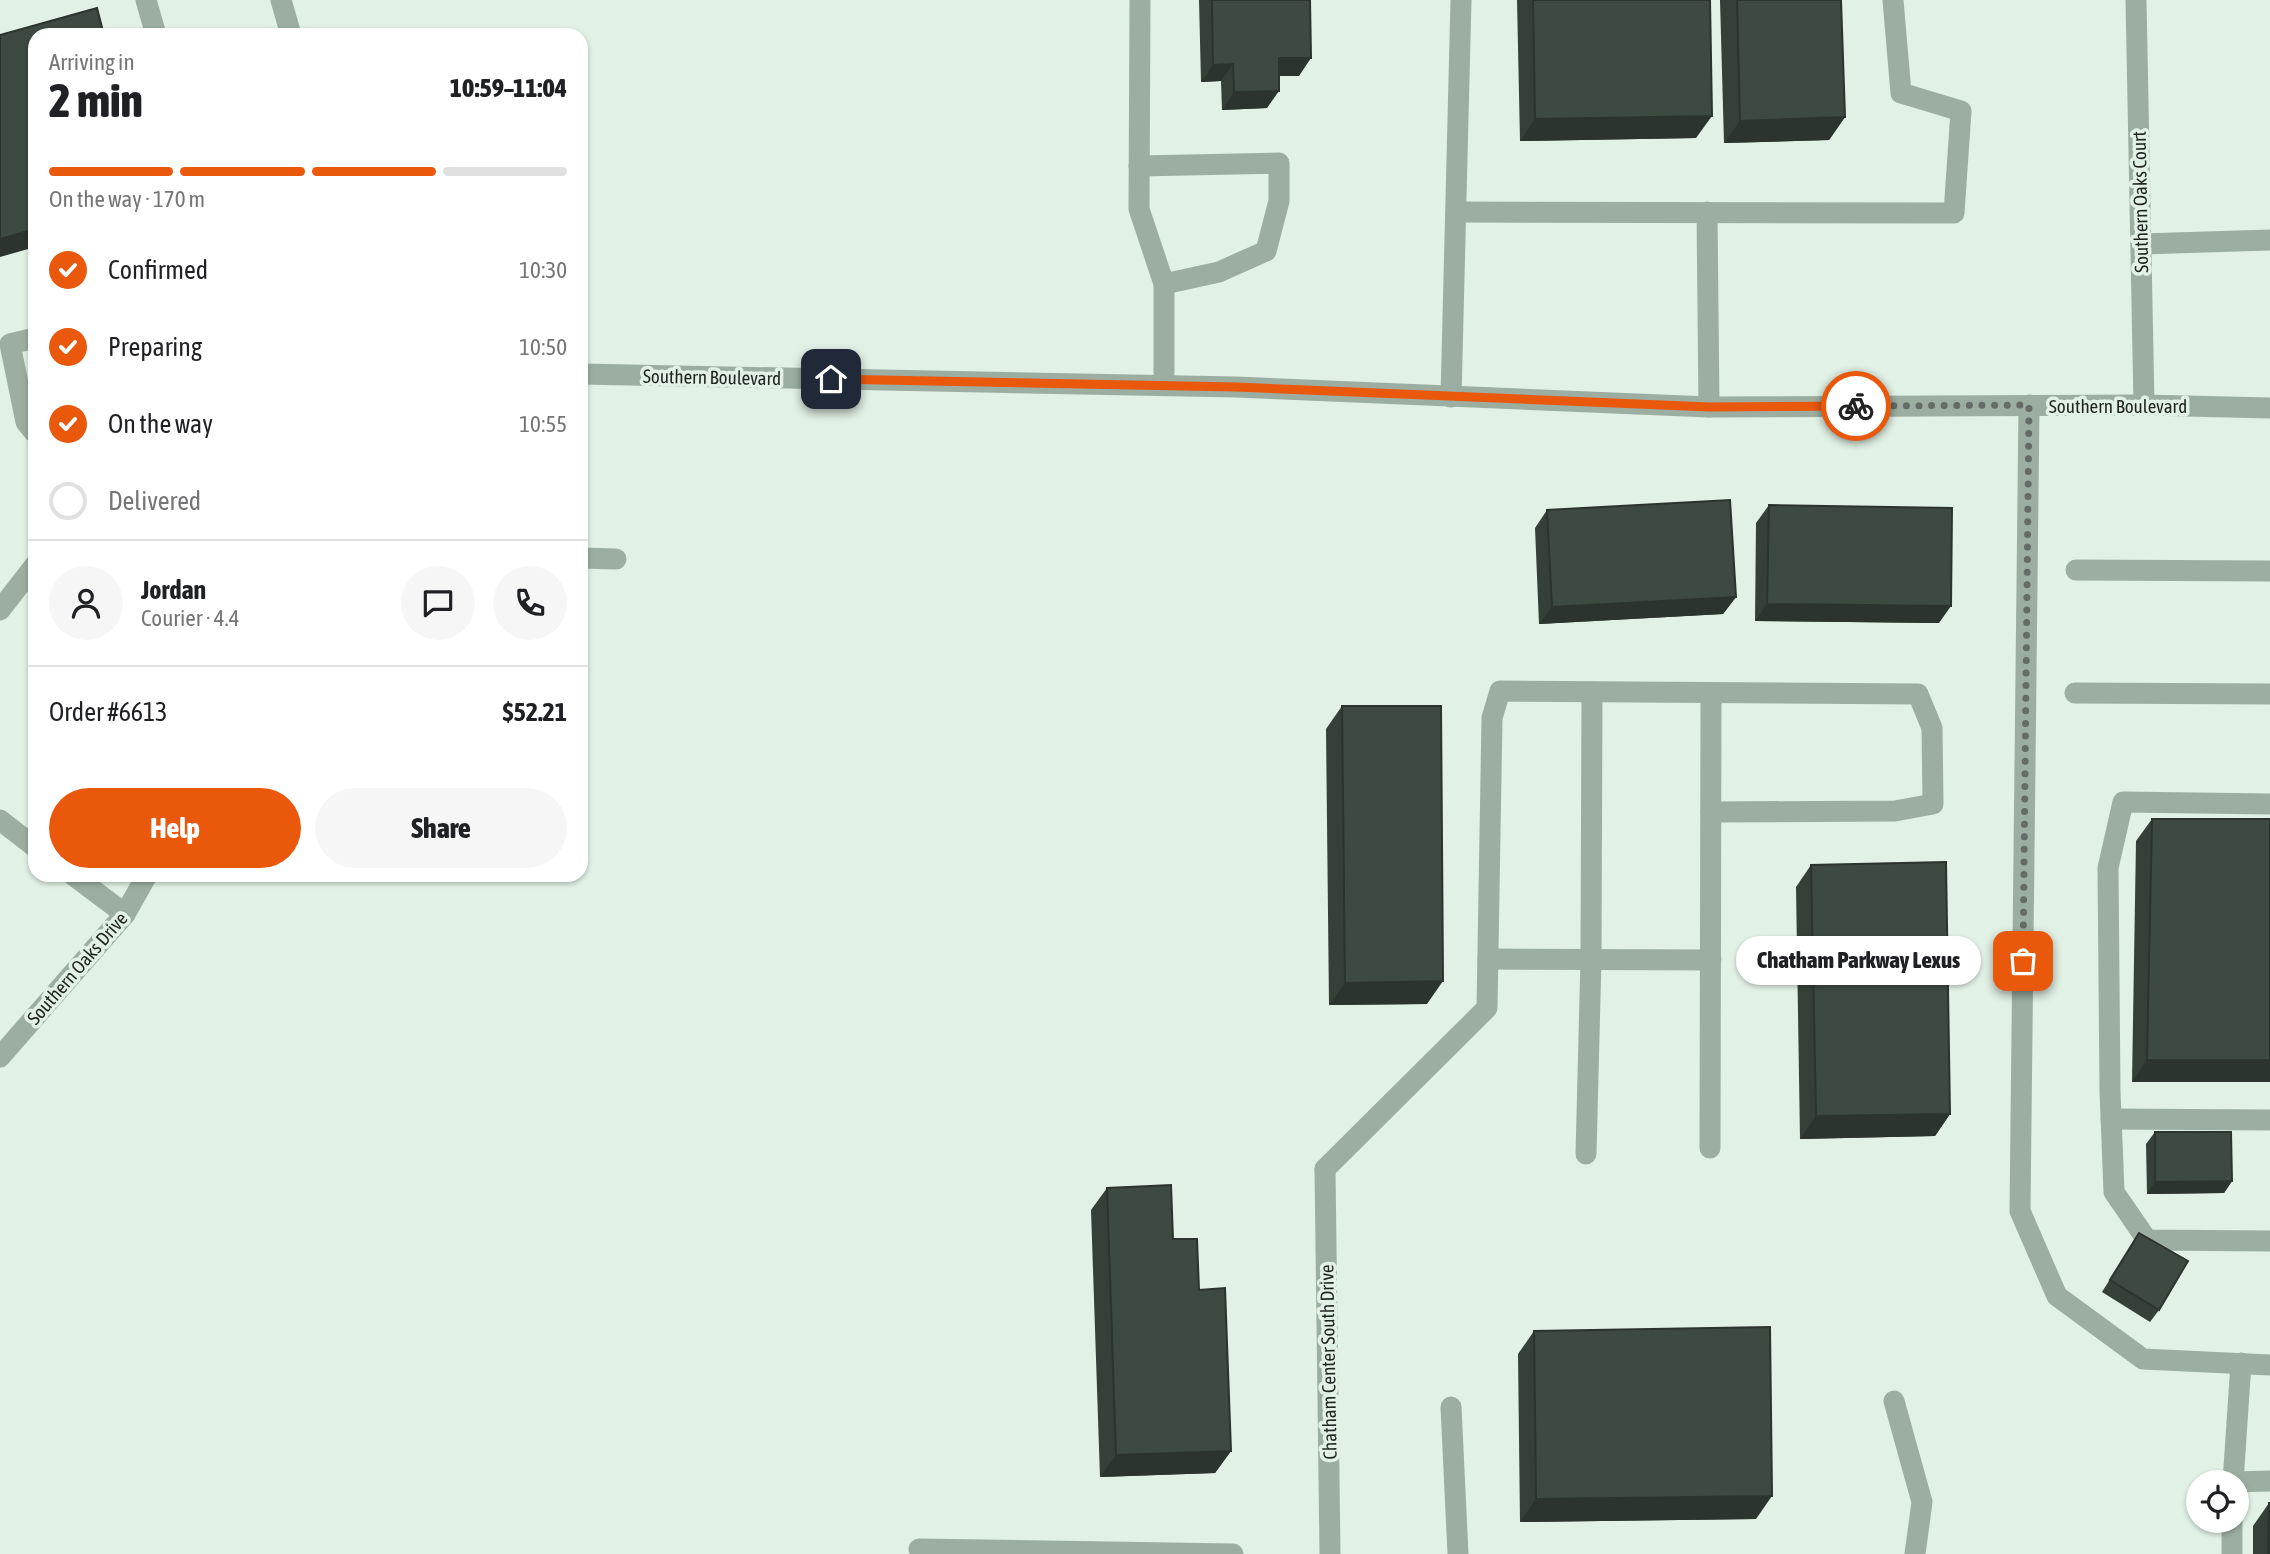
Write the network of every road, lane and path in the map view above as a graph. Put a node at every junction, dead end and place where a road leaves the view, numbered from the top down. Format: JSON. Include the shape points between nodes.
{"nodes":[{"id":1,"x":146,"y":0,"type":"edge"},
{"id":2,"x":281,"y":0,"type":"edge"},
{"id":3,"x":1140,"y":0,"type":"edge"},
{"id":4,"x":1461,"y":0,"type":"edge"},
{"id":5,"x":1893,"y":0,"type":"edge"},
{"id":6,"x":2136,"y":0,"type":"edge"},
{"id":7,"x":154,"y":28,"type":"edge"},
{"id":8,"x":289,"y":28,"type":"edge"},
{"id":9,"x":1139,"y":166,"type":"junction"},
{"id":10,"x":1456,"y":212,"type":"junction"},
{"id":11,"x":1707,"y":212,"type":"junction"},
{"id":12,"x":2270,"y":240,"type":"edge"},
{"id":13,"x":2141,"y":244,"type":"junction"},
{"id":14,"x":1164,"y":284,"type":"junction"},
{"id":15,"x":28,"y":340,"type":"edge"},
{"id":16,"x":588,"y":374,"type":"edge"},
{"id":17,"x":1164,"y":385,"type":"junction"},
{"id":18,"x":1451,"y":397,"type":"junction"},
{"id":19,"x":2029,"y":405,"type":"junction"},
{"id":20,"x":2144,"y":405,"type":"junction"},
{"id":21,"x":1709,"y":407,"type":"junction"},
{"id":22,"x":2270,"y":408,"type":"edge"},
{"id":23,"x":28,"y":424,"type":"edge"},
{"id":24,"x":588,"y":558,"type":"edge"},
{"id":25,"x":616,"y":559,"type":"dead end"},
{"id":26,"x":2076,"y":570,"type":"dead end"},
{"id":27,"x":2270,"y":571,"type":"edge"},
{"id":28,"x":28,"y":574,"type":"edge"},
{"id":29,"x":0,"y":610,"type":"edge"},
{"id":30,"x":1592,"y":692,"type":"junction"},
{"id":31,"x":1711,"y":693,"type":"junction"},
{"id":32,"x":2075,"y":693,"type":"dead end"},
{"id":33,"x":2270,"y":694,"type":"edge"},
{"id":34,"x":2270,"y":804,"type":"edge"},
{"id":35,"x":1711,"y":812,"type":"junction"},
{"id":36,"x":0,"y":820,"type":"edge"},
{"id":37,"x":28,"y":842,"type":"edge"},
{"id":38,"x":82,"y":882,"type":"edge"},
{"id":39,"x":143,"y":882,"type":"edge"},
{"id":40,"x":125,"y":914,"type":"junction"},
{"id":41,"x":1488,"y":959,"type":"junction"},
{"id":42,"x":1591,"y":959,"type":"junction"},
{"id":43,"x":1711,"y":960,"type":"junction"},
{"id":44,"x":0,"y":1057,"type":"edge"},
{"id":45,"x":2111,"y":1119,"type":"junction"},
{"id":46,"x":2270,"y":1120,"type":"edge"},
{"id":47,"x":1710,"y":1148,"type":"dead end"},
{"id":48,"x":1586,"y":1154,"type":"dead end"},
{"id":49,"x":2270,"y":1241,"type":"edge"},
{"id":50,"x":2241,"y":1363,"type":"junction"},
{"id":51,"x":2270,"y":1365,"type":"edge"},
{"id":52,"x":1894,"y":1401,"type":"dead end"},
{"id":53,"x":1451,"y":1407,"type":"dead end"},
{"id":54,"x":2234,"y":1470,"type":"edge"},
{"id":55,"x":2270,"y":1480,"type":"edge"},
{"id":56,"x":2249,"y":1481,"type":"edge"},
{"id":57,"x":2232,"y":1533,"type":"edge"},
{"id":58,"x":919,"y":1549,"type":"dead end"},
{"id":59,"x":1233,"y":1554,"type":"edge"},
{"id":60,"x":1330,"y":1554,"type":"edge"},
{"id":61,"x":1458,"y":1554,"type":"edge"},
{"id":62,"x":1915,"y":1554,"type":"edge"},
{"id":63,"x":2232,"y":1554,"type":"edge"}],
"edges":[{"from":1,"to":7,"type":"street"},
{"from":2,"to":8,"type":"street"},
{"from":3,"to":9,"type":"street"},
{"from":4,"to":10,"type":"street"},
{"from":5,"to":11,"type":"street","via":[[1901,93],[1961,111],[1954,213]]},
{"from":6,"to":13,"type":"street","name":"Southern Oaks Court"},
{"from":9,"to":14,"type":"street","via":[[1139,209]]},
{"from":9,"to":14,"type":"street","via":[[1279,163],[1279,201],[1266,251],[1219,272]]},
{"from":10,"to":11,"type":"street"},
{"from":10,"to":18,"type":"street"},
{"from":11,"to":21,"type":"street"},
{"from":12,"to":13,"type":"street"},
{"from":13,"to":20,"type":"street","name":"Southern Oaks Court"},
{"from":14,"to":17,"type":"street"},
{"from":15,"to":23,"type":"street","via":[[10,344]]},
{"from":16,"to":17,"type":"street","name":"Southern Boulevard"},
{"from":17,"to":18,"type":"street","name":"Southern Boulevard"},
{"from":18,"to":21,"type":"street","name":"Southern Boulevard"},
{"from":19,"to":20,"type":"street","name":"Southern Boulevard"},
{"from":19,"to":21,"type":"street","name":"Southern Boulevard"},
{"from":19,"to":50,"type":"street","via":[[2021,1211],[2057,1296],[2143,1359]]},
{"from":20,"to":22,"type":"street","name":"Southern Boulevard"},
{"from":24,"to":25,"type":"street"},
{"from":26,"to":27,"type":"street"},
{"from":28,"to":29,"type":"street"},
{"from":30,"to":31,"type":"street"},
{"from":30,"to":41,"type":"street","via":[[1500,691],[1492,718]]},
{"from":30,"to":42,"type":"street"},
{"from":31,"to":35,"type":"street"},
{"from":31,"to":35,"type":"street","via":[[1918,694],[1932,728],[1933,804],[1895,811]]},
{"from":32,"to":33,"type":"street"},
{"from":34,"to":45,"type":"street","via":[[2123,802],[2108,869]]},
{"from":35,"to":43,"type":"street"},
{"from":36,"to":37,"type":"street"},
{"from":38,"to":40,"type":"street"},
{"from":39,"to":40,"type":"street","name":"Southern Oaks Drive"},
{"from":40,"to":44,"type":"street","name":"Southern Oaks Drive"},
{"from":41,"to":42,"type":"street"},
{"from":41,"to":60,"type":"street","name":"Chatham Center South Drive","via":[[1487,1008],[1325,1169]]},
{"from":42,"to":43,"type":"street"},
{"from":42,"to":48,"type":"street"},
{"from":43,"to":47,"type":"street"},
{"from":45,"to":46,"type":"street"},
{"from":45,"to":49,"type":"street","via":[[2114,1192],[2147,1240]]},
{"from":50,"to":51,"type":"street"},
{"from":50,"to":54,"type":"street"},
{"from":52,"to":62,"type":"street","via":[[1922,1502]]},
{"from":53,"to":61,"type":"street"},
{"from":55,"to":56,"type":"street"},
{"from":57,"to":63,"type":"street"},
{"from":58,"to":59,"type":"street"}]}
